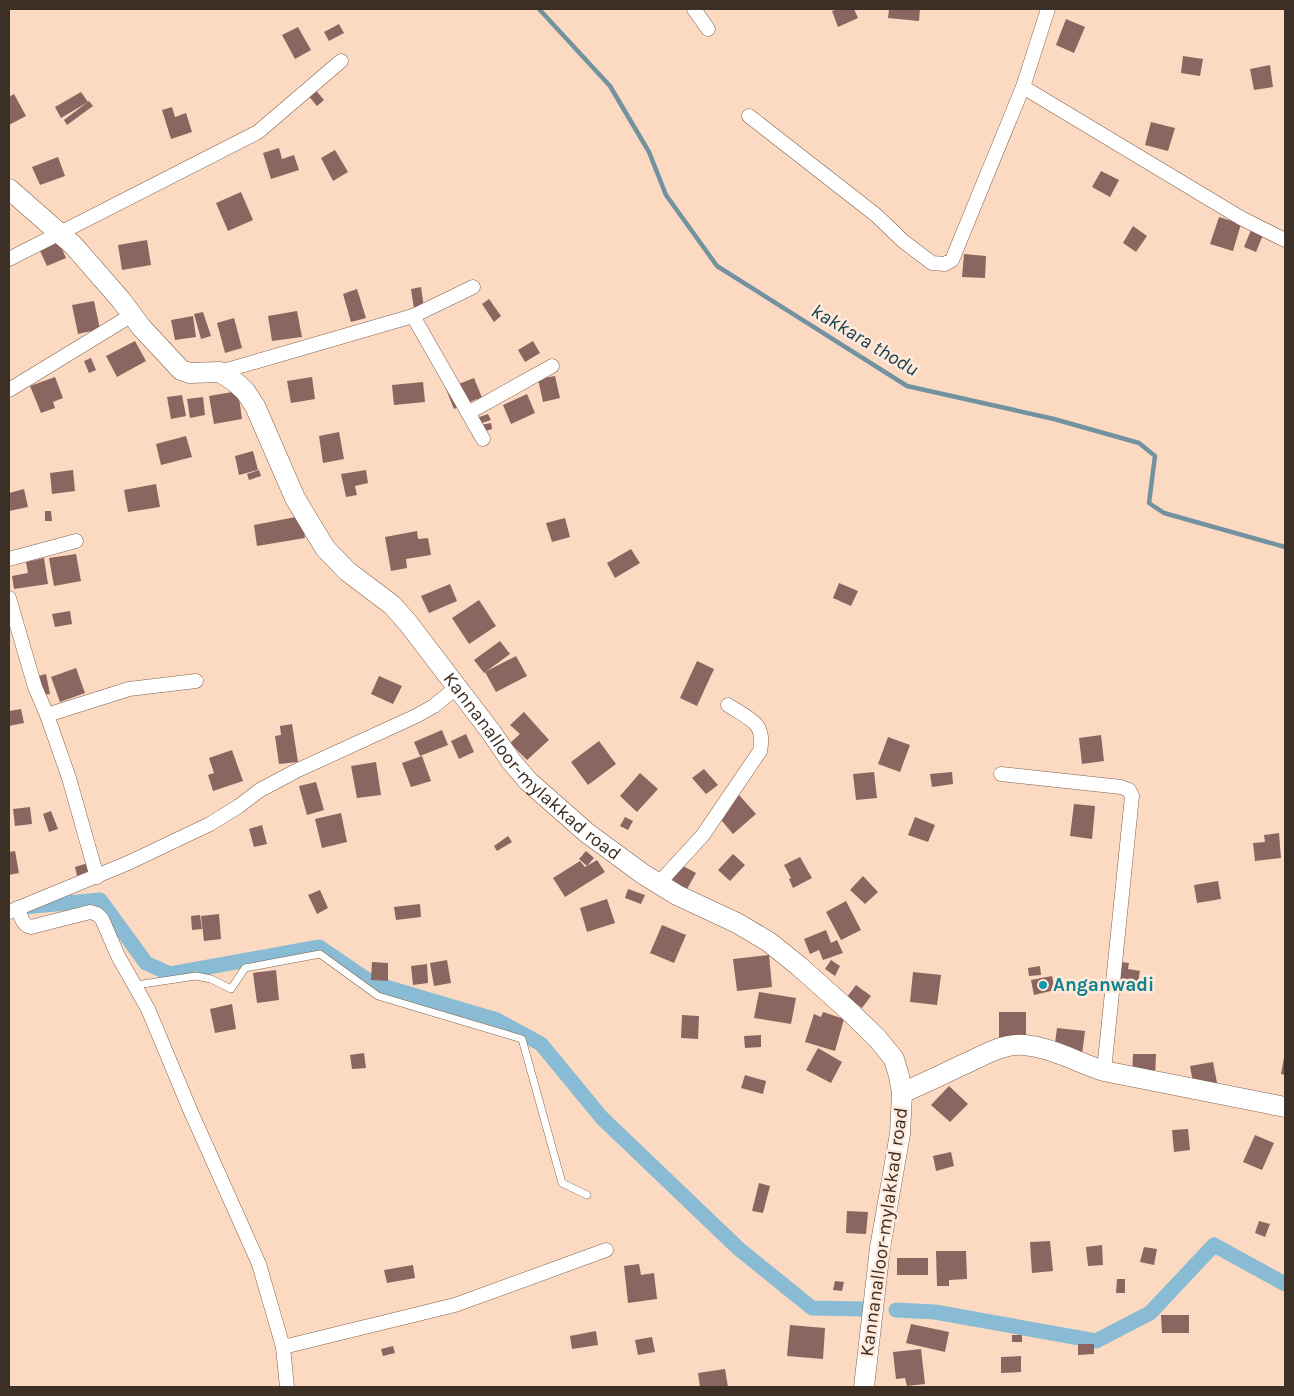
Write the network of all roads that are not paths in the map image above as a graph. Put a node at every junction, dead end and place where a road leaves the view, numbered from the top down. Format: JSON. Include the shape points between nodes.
{"nodes":[{"id":1,"x":694,"y":9,"type":"edge"},
{"id":2,"x":1046,"y":9,"type":"edge"},
{"id":3,"x":708,"y":30,"type":"dead end"},
{"id":4,"x":341,"y":61,"type":"dead end"},
{"id":5,"x":1023,"y":87,"type":"junction"},
{"id":6,"x":748,"y":116,"type":"dead end"},
{"id":7,"x":9,"y":189,"type":"edge"},
{"id":8,"x":59,"y":234,"type":"junction"},
{"id":9,"x":1285,"y":240,"type":"edge"},
{"id":10,"x":9,"y":259,"type":"edge"},
{"id":11,"x":473,"y":287,"type":"dead end"},
{"id":12,"x":132,"y":315,"type":"junction"},
{"id":13,"x":413,"y":316,"type":"junction"},
{"id":14,"x":552,"y":366,"type":"dead end"},
{"id":15,"x":220,"y":372,"type":"junction"},
{"id":16,"x":9,"y":390,"type":"edge"},
{"id":17,"x":468,"y":413,"type":"junction"},
{"id":18,"x":483,"y":439,"type":"dead end"},
{"id":19,"x":76,"y":541,"type":"dead end"},
{"id":20,"x":9,"y":559,"type":"edge"},
{"id":21,"x":9,"y":598,"type":"edge"},
{"id":22,"x":196,"y":681,"type":"dead end"},
{"id":23,"x":457,"y":687,"type":"junction"},
{"id":24,"x":728,"y":705,"type":"dead end"},
{"id":25,"x":47,"y":715,"type":"junction"},
{"id":26,"x":1000,"y":774,"type":"dead end"},
{"id":27,"x":97,"y":877,"type":"junction"},
{"id":28,"x":659,"y":884,"type":"junction"},
{"id":29,"x":13,"y":910,"type":"edge"},
{"id":30,"x":136,"y":985,"type":"junction"},
{"id":31,"x":1104,"y":1071,"type":"junction"},
{"id":32,"x":902,"y":1093,"type":"junction"},
{"id":33,"x":1285,"y":1107,"type":"edge"},
{"id":34,"x":587,"y":1195,"type":"dead end"},
{"id":35,"x":606,"y":1250,"type":"dead end"},
{"id":36,"x":283,"y":1347,"type":"junction"},
{"id":37,"x":288,"y":1387,"type":"edge"},
{"id":38,"x":864,"y":1387,"type":"edge"}],
"edges":[{"from":1,"to":3,"type":"street"},
{"from":2,"to":5,"type":"street"},
{"from":4,"to":8,"type":"street","via":[[258,132]]},
{"from":5,"to":6,"type":"street","via":[[952,260],[944,264],[932,263],[876,215]]},
{"from":5,"to":9,"type":"street","via":[[1241,218]]},
{"from":7,"to":8,"type":"main road"},
{"from":8,"to":10,"type":"street"},
{"from":8,"to":12,"type":"main road","via":[[73,245]]},
{"from":11,"to":13,"type":"street"},
{"from":12,"to":15,"type":"main road","via":[[181,370],[190,373]]},
{"from":12,"to":16,"type":"street"},
{"from":13,"to":15,"type":"street"},
{"from":13,"to":17,"type":"street"},
{"from":14,"to":17,"type":"street"},
{"from":15,"to":23,"type":"main road","name":"Kannanalloor-mylakkad road","via":[[245,391],[255,406],[295,498],[325,548],[347,571],[392,605]]},
{"from":17,"to":18,"type":"street"},
{"from":19,"to":20,"type":"street"},
{"from":21,"to":25,"type":"street","via":[[35,687]]},
{"from":22,"to":25,"type":"street","via":[[129,689]]},
{"from":23,"to":27,"type":"street","via":[[416,716],[296,771],[260,790],[210,824]]},
{"from":23,"to":28,"type":"main road","name":"Kannanalloor-mylakkad road","via":[[533,786],[587,833]]},
{"from":24,"to":28,"type":"street","via":[[756,724],[762,741],[760,751],[703,835]]},
{"from":25,"to":27,"type":"street"},
{"from":26,"to":31,"type":"street","via":[[1121,787],[1129,790],[1132,796]]},
{"from":27,"to":29,"type":"street"},
{"from":28,"to":32,"type":"main road","name":"Kannanalloor-mylakkad road","via":[[737,922],[800,967],[877,1038],[894,1059]]},
{"from":29,"to":30,"type":"street","via":[[31,927],[90,912],[97,914]]},
{"from":30,"to":34,"type":"lane","via":[[196,976],[231,989],[245,968],[320,954],[378,996],[522,1038],[562,1183]]},
{"from":30,"to":36,"type":"street","via":[[258,1264]]},
{"from":31,"to":32,"type":"main road","via":[[1040,1048],[1011,1045]]},
{"from":31,"to":33,"type":"main road"},
{"from":32,"to":38,"type":"main road","name":"Kannanalloor-mylakkad road","via":[[900,1134],[880,1248]]},
{"from":35,"to":36,"type":"street","via":[[455,1305]]},
{"from":36,"to":37,"type":"street"}]}
